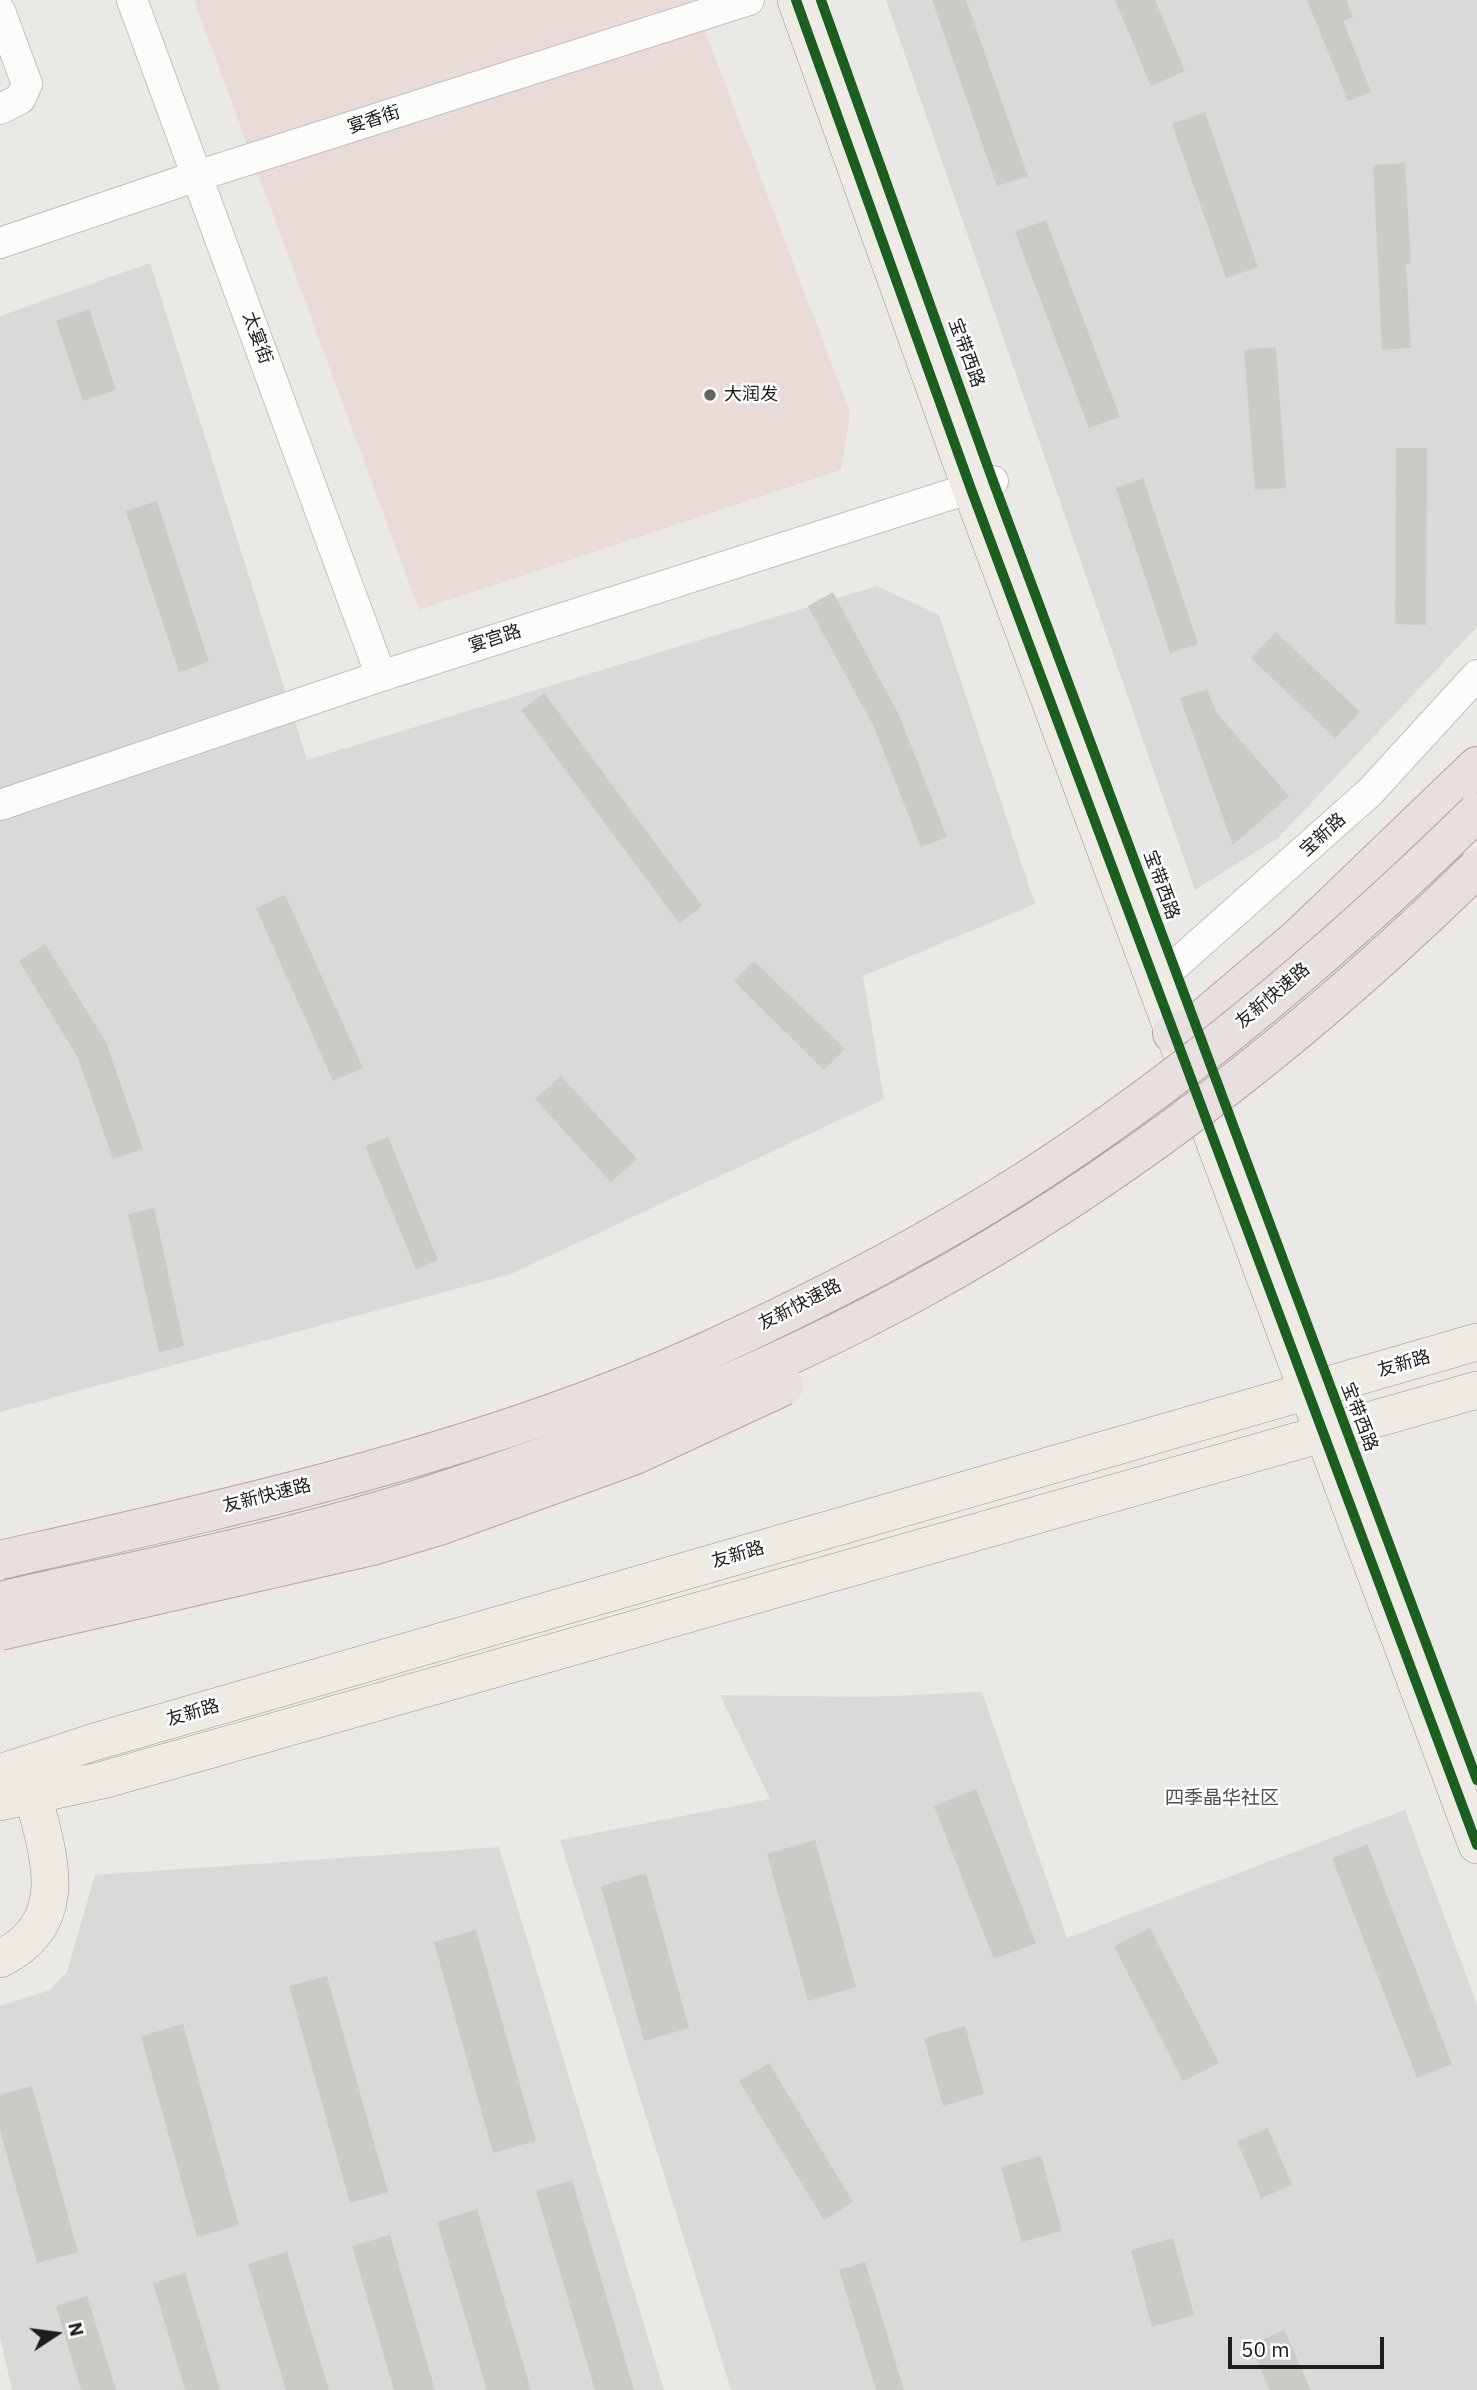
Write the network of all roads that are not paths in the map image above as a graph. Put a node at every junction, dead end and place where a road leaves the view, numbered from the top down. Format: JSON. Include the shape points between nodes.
{"nodes":[{"id":1,"x":132,"y":0,"type":"edge"},
{"id":2,"x":749,"y":0,"type":"edge"},
{"id":3,"x":796,"y":0,"type":"edge"},
{"id":4,"x":821,"y":0,"type":"edge"},
{"id":5,"x":0,"y":11,"type":"edge"},
{"id":6,"x":0,"y":109,"type":"edge"},
{"id":7,"x":197,"y":176,"type":"junction"},
{"id":8,"x":0,"y":243,"type":"edge"},
{"id":9,"x":982,"y":485,"type":"junction"},
{"id":10,"x":1477,"y":675,"type":"edge"},
{"id":11,"x":381,"y":676,"type":"junction"},
{"id":12,"x":1477,"y":766,"type":"edge"},
{"id":13,"x":0,"y":805,"type":"edge"},
{"id":14,"x":1477,"y":813,"type":"edge"},
{"id":15,"x":1477,"y":868,"type":"edge"},
{"id":16,"x":1162,"y":971,"type":"junction"},
{"id":17,"x":1183,"y":1029,"type":"junction"},
{"id":18,"x":1044,"y":1214,"type":"junction"},
{"id":19,"x":1477,"y":1342,"type":"edge"},
{"id":20,"x":1317,"y":1388,"type":"junction"},
{"id":21,"x":1477,"y":1390,"type":"edge"},
{"id":22,"x":1333,"y":1431,"type":"junction"},
{"id":23,"x":0,"y":1560,"type":"edge"},
{"id":24,"x":0,"y":1601,"type":"edge"},
{"id":25,"x":0,"y":1631,"type":"edge"},
{"id":26,"x":0,"y":1773,"type":"edge"},
{"id":27,"x":1477,"y":1780,"type":"edge"},
{"id":28,"x":17,"y":1799,"type":"edge"},
{"id":29,"x":1477,"y":1845,"type":"edge"},
{"id":30,"x":0,"y":1959,"type":"edge"}],
"edges":[{"from":1,"to":7,"type":"street","name":"太宴街"},
{"from":2,"to":7,"type":"street","name":"宴香街"},
{"from":3,"to":9,"type":"main road","name":"宝带西路"},
{"from":4,"to":9,"type":"main road","name":"宝带西路"},
{"from":5,"to":6,"type":"street","via":[[27,84],[20,99]]},
{"from":7,"to":8,"type":"street","name":"宴香街"},
{"from":7,"to":11,"type":"street","name":"太宴街"},
{"from":9,"to":11,"type":"street","name":"宴宫路"},
{"from":9,"to":16,"type":"main road","name":"宝带西路"},
{"from":10,"to":16,"type":"street","name":"宝新路","via":[[1370,792]]},
{"from":11,"to":13,"type":"street","name":"宴宫路"},
{"from":12,"to":17,"type":"highway","via":[[1299,937]]},
{"from":14,"to":23,"type":"highway","name":"友新快速路","bridge":true,"via":[[1356,927],[1121,1115],[1024,1182],[799,1307],[702,1353],[518,1424],[416,1457]]},
{"from":15,"to":18,"type":"highway","bridge":true,"via":[[1376,963],[1245,1074],[1144,1149]]},
{"from":16,"to":17,"type":"main road","name":"宝带西路"},
{"from":17,"to":20,"type":"main road","name":"宝带西路"},
{"from":18,"to":24,"type":"highway","bridge":true,"via":[[922,1288],[799,1350],[619,1430],[338,1522]]},
{"from":18,"to":25,"type":"highway","bridge":true,"via":[[896,1327],[858,1349],[579,1478],[372,1546]]},
{"from":19,"to":20,"type":"main road","name":"友新路"},
{"from":20,"to":22,"type":"main road","name":"宝带西路"},
{"from":20,"to":26,"type":"main road","name":"友新路","via":[[120,1734]]},
{"from":21,"to":22,"type":"main road"},
{"from":22,"to":27,"type":"main road","name":"宝带西路"},
{"from":22,"to":28,"type":"main road","via":[[103,1780]]},
{"from":22,"to":29,"type":"main road","name":"宝带西路"},
{"from":28,"to":30,"type":"main road","via":[[50,1861],[51,1892],[34,1932]]}]}
